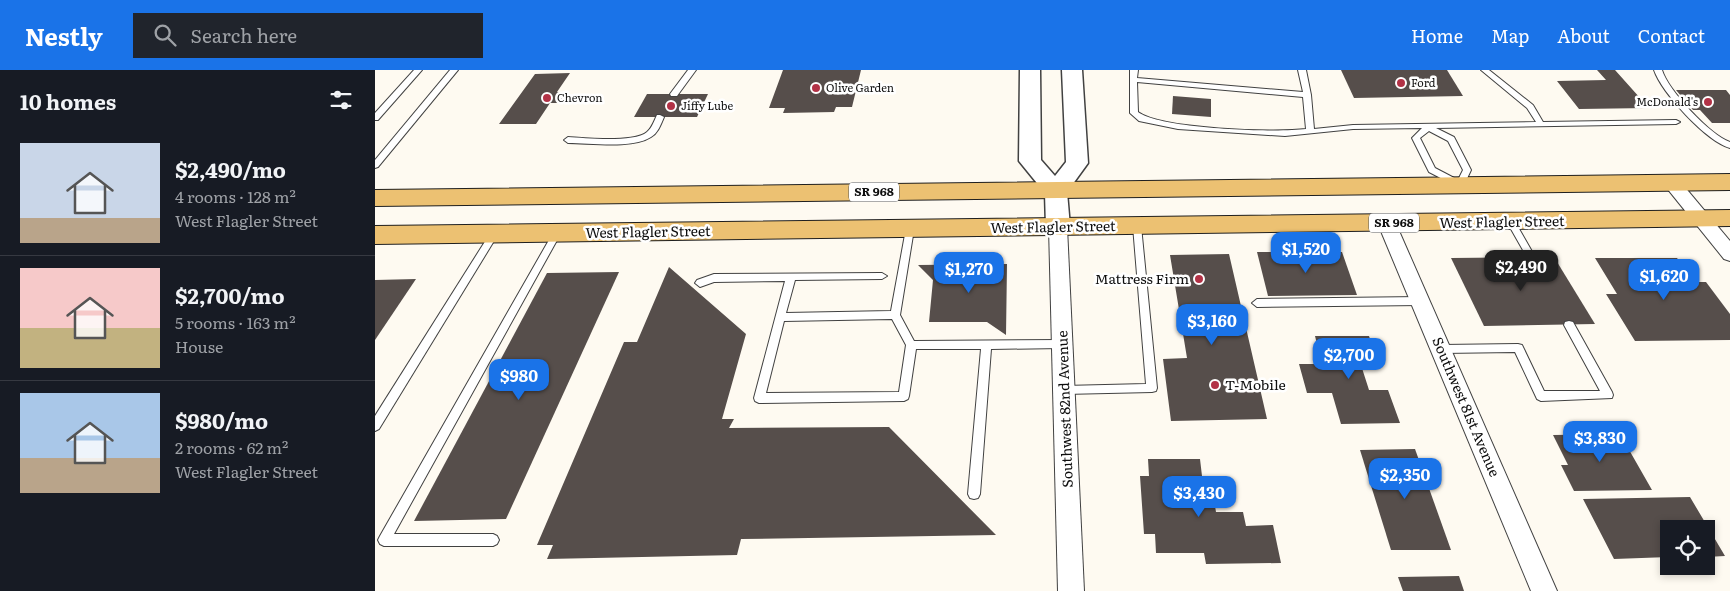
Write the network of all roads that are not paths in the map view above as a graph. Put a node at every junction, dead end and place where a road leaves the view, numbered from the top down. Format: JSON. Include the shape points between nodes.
{"nodes":[{"id":1,"x":418,"y":70,"type":"edge"},
{"id":2,"x":454,"y":70,"type":"edge"},
{"id":3,"x":692,"y":70,"type":"edge"},
{"id":4,"x":1030,"y":70,"type":"edge"},
{"id":5,"x":1071,"y":70,"type":"edge"},
{"id":6,"x":1135,"y":70,"type":"edge"},
{"id":7,"x":1302,"y":70,"type":"edge"},
{"id":8,"x":1485,"y":70,"type":"edge"},
{"id":9,"x":1666,"y":70,"type":"edge"},
{"id":10,"x":1657,"y":71,"type":"edge"},
{"id":11,"x":1134,"y":80,"type":"junction"},
{"id":12,"x":674,"y":94,"type":"dead end"},
{"id":13,"x":1307,"y":95,"type":"junction"},
{"id":14,"x":661,"y":117,"type":"dead end"},
{"id":15,"x":375,"y":118,"type":"edge"},
{"id":16,"x":1676,"y":122,"type":"dead end"},
{"id":17,"x":1541,"y":124,"type":"junction"},
{"id":18,"x":1428,"y":127,"type":"junction"},
{"id":19,"x":1310,"y":131,"type":"junction"},
{"id":20,"x":568,"y":140,"type":"dead end"},
{"id":21,"x":1730,"y":145,"type":"edge"},
{"id":22,"x":375,"y":165,"type":"edge"},
{"id":23,"x":1730,"y":182,"type":"edge"},
{"id":24,"x":1672,"y":183,"type":"junction"},
{"id":25,"x":1460,"y":185,"type":"junction"},
{"id":26,"x":1056,"y":191,"type":"junction"},
{"id":27,"x":375,"y":198,"type":"edge"},
{"id":28,"x":426,"y":198,"type":"junction"},
{"id":29,"x":375,"y":216,"type":"edge"},
{"id":30,"x":1701,"y":218,"type":"junction"},
{"id":31,"x":1730,"y":218,"type":"edge"},
{"id":32,"x":1511,"y":222,"type":"junction"},
{"id":33,"x":1387,"y":224,"type":"junction"},
{"id":34,"x":1137,"y":226,"type":"junction"},
{"id":35,"x":1058,"y":227,"type":"junction"},
{"id":36,"x":910,"y":228,"type":"junction"},
{"id":37,"x":557,"y":233,"type":"junction"},
{"id":38,"x":494,"y":234,"type":"junction"},
{"id":39,"x":375,"y":235,"type":"edge"},
{"id":40,"x":1730,"y":254,"type":"edge"},
{"id":41,"x":1531,"y":257,"type":"dead end"},
{"id":42,"x":883,"y":276,"type":"dead end"},
{"id":43,"x":791,"y":277,"type":"junction"},
{"id":44,"x":700,"y":283,"type":"dead end"},
{"id":45,"x":1421,"y":301,"type":"junction"},
{"id":46,"x":1257,"y":303,"type":"dead end"},
{"id":47,"x":895,"y":315,"type":"junction"},
{"id":48,"x":779,"y":317,"type":"junction"},
{"id":49,"x":1569,"y":325,"type":"dead end"},
{"id":50,"x":986,"y":344,"type":"junction"},
{"id":51,"x":1062,"y":344,"type":"junction"},
{"id":52,"x":911,"y":345,"type":"junction"},
{"id":53,"x":1441,"y":349,"type":"junction"},
{"id":54,"x":1064,"y":390,"type":"junction"},
{"id":55,"x":375,"y":426,"type":"edge"},
{"id":56,"x":974,"y":494,"type":"dead end"},
{"id":57,"x":493,"y":540,"type":"dead end"},
{"id":58,"x":1071,"y":591,"type":"edge"},
{"id":59,"x":1544,"y":591,"type":"edge"}],
"edges":[{"from":1,"to":15,"type":"lane"},
{"from":2,"to":22,"type":"lane"},
{"from":3,"to":12,"type":"lane"},
{"from":4,"to":26,"type":"street","via":[[1030,161]]},
{"from":5,"to":26,"type":"street","via":[[1077,163]]},
{"from":6,"to":11,"type":"lane"},
{"from":7,"to":13,"type":"lane"},
{"from":8,"to":17,"type":"lane","via":[[1530,107]]},
{"from":9,"to":10,"type":"lane"},
{"from":10,"to":21,"type":"lane","via":[[1710,135]]},
{"from":11,"to":13,"type":"lane"},
{"from":11,"to":19,"type":"lane","via":[[1134,113],[1158,124],[1261,133]]},
{"from":13,"to":19,"type":"lane"},
{"from":14,"to":20,"type":"lane","via":[[647,137]]},
{"from":16,"to":17,"type":"lane"},
{"from":17,"to":18,"type":"lane"},
{"from":18,"to":19,"type":"lane","via":[[1353,127]]},
{"from":18,"to":25,"type":"lane","via":[[1451,139],[1467,170]]},
{"from":18,"to":25,"type":"lane","via":[[1416,138],[1432,170]]},
{"from":23,"to":24,"type":"main road","number":"SR 968"},
{"from":24,"to":25,"type":"main road","number":"SR 968"},
{"from":24,"to":30,"type":"street"},
{"from":25,"to":26,"type":"main road","number":"SR 968"},
{"from":26,"to":28,"type":"main road","number":"SR 968"},
{"from":26,"to":35,"type":"street"},
{"from":27,"to":28,"type":"main road","number":"SR 968"},
{"from":28,"to":29,"type":"main road","via":[[394,213]]},
{"from":30,"to":31,"type":"main road","name":"West Flagler Street","number":"SR 968"},
{"from":30,"to":32,"type":"main road","name":"West Flagler Street","number":"SR 968"},
{"from":30,"to":40,"type":"street"},
{"from":32,"to":33,"type":"main road","name":"West Flagler Street","number":"SR 968"},
{"from":32,"to":41,"type":"lane"},
{"from":33,"to":34,"type":"main road","name":"West Flagler Street","number":"SR 968"},
{"from":33,"to":45,"type":"street","name":"Southwest 81st Avenue"},
{"from":34,"to":35,"type":"main road","name":"West Flagler Street","number":"SR 968"},
{"from":34,"to":54,"type":"lane","via":[[1152,388]]},
{"from":35,"to":36,"type":"main road","name":"West Flagler Street","number":"SR 968"},
{"from":35,"to":51,"type":"street","name":"Southwest 82nd Avenue"},
{"from":36,"to":37,"type":"main road","name":"West Flagler Street","number":"SR 968"},
{"from":36,"to":47,"type":"lane"},
{"from":37,"to":38,"type":"main road","name":"West Flagler Street","number":"SR 968"},
{"from":37,"to":57,"type":"lane","via":[[384,540]]},
{"from":38,"to":39,"type":"main road","name":"West Flagler Street","number":"SR 968"},
{"from":38,"to":55,"type":"lane"},
{"from":42,"to":43,"type":"lane"},
{"from":43,"to":44,"type":"lane","via":[[715,278]]},
{"from":43,"to":48,"type":"lane"},
{"from":45,"to":46,"type":"lane"},
{"from":45,"to":53,"type":"street","name":"Southwest 81st Avenue"},
{"from":47,"to":48,"type":"lane"},
{"from":47,"to":52,"type":"lane"},
{"from":48,"to":52,"type":"lane","via":[[759,398],[905,396]]},
{"from":49,"to":53,"type":"lane","via":[[1608,395],[1541,396],[1517,348]]},
{"from":50,"to":51,"type":"lane"},
{"from":50,"to":52,"type":"lane"},
{"from":50,"to":56,"type":"lane"},
{"from":51,"to":54,"type":"street","name":"Southwest 82nd Avenue"},
{"from":53,"to":59,"type":"street","name":"Southwest 81st Avenue"},
{"from":54,"to":58,"type":"street","name":"Southwest 82nd Avenue"}]}
